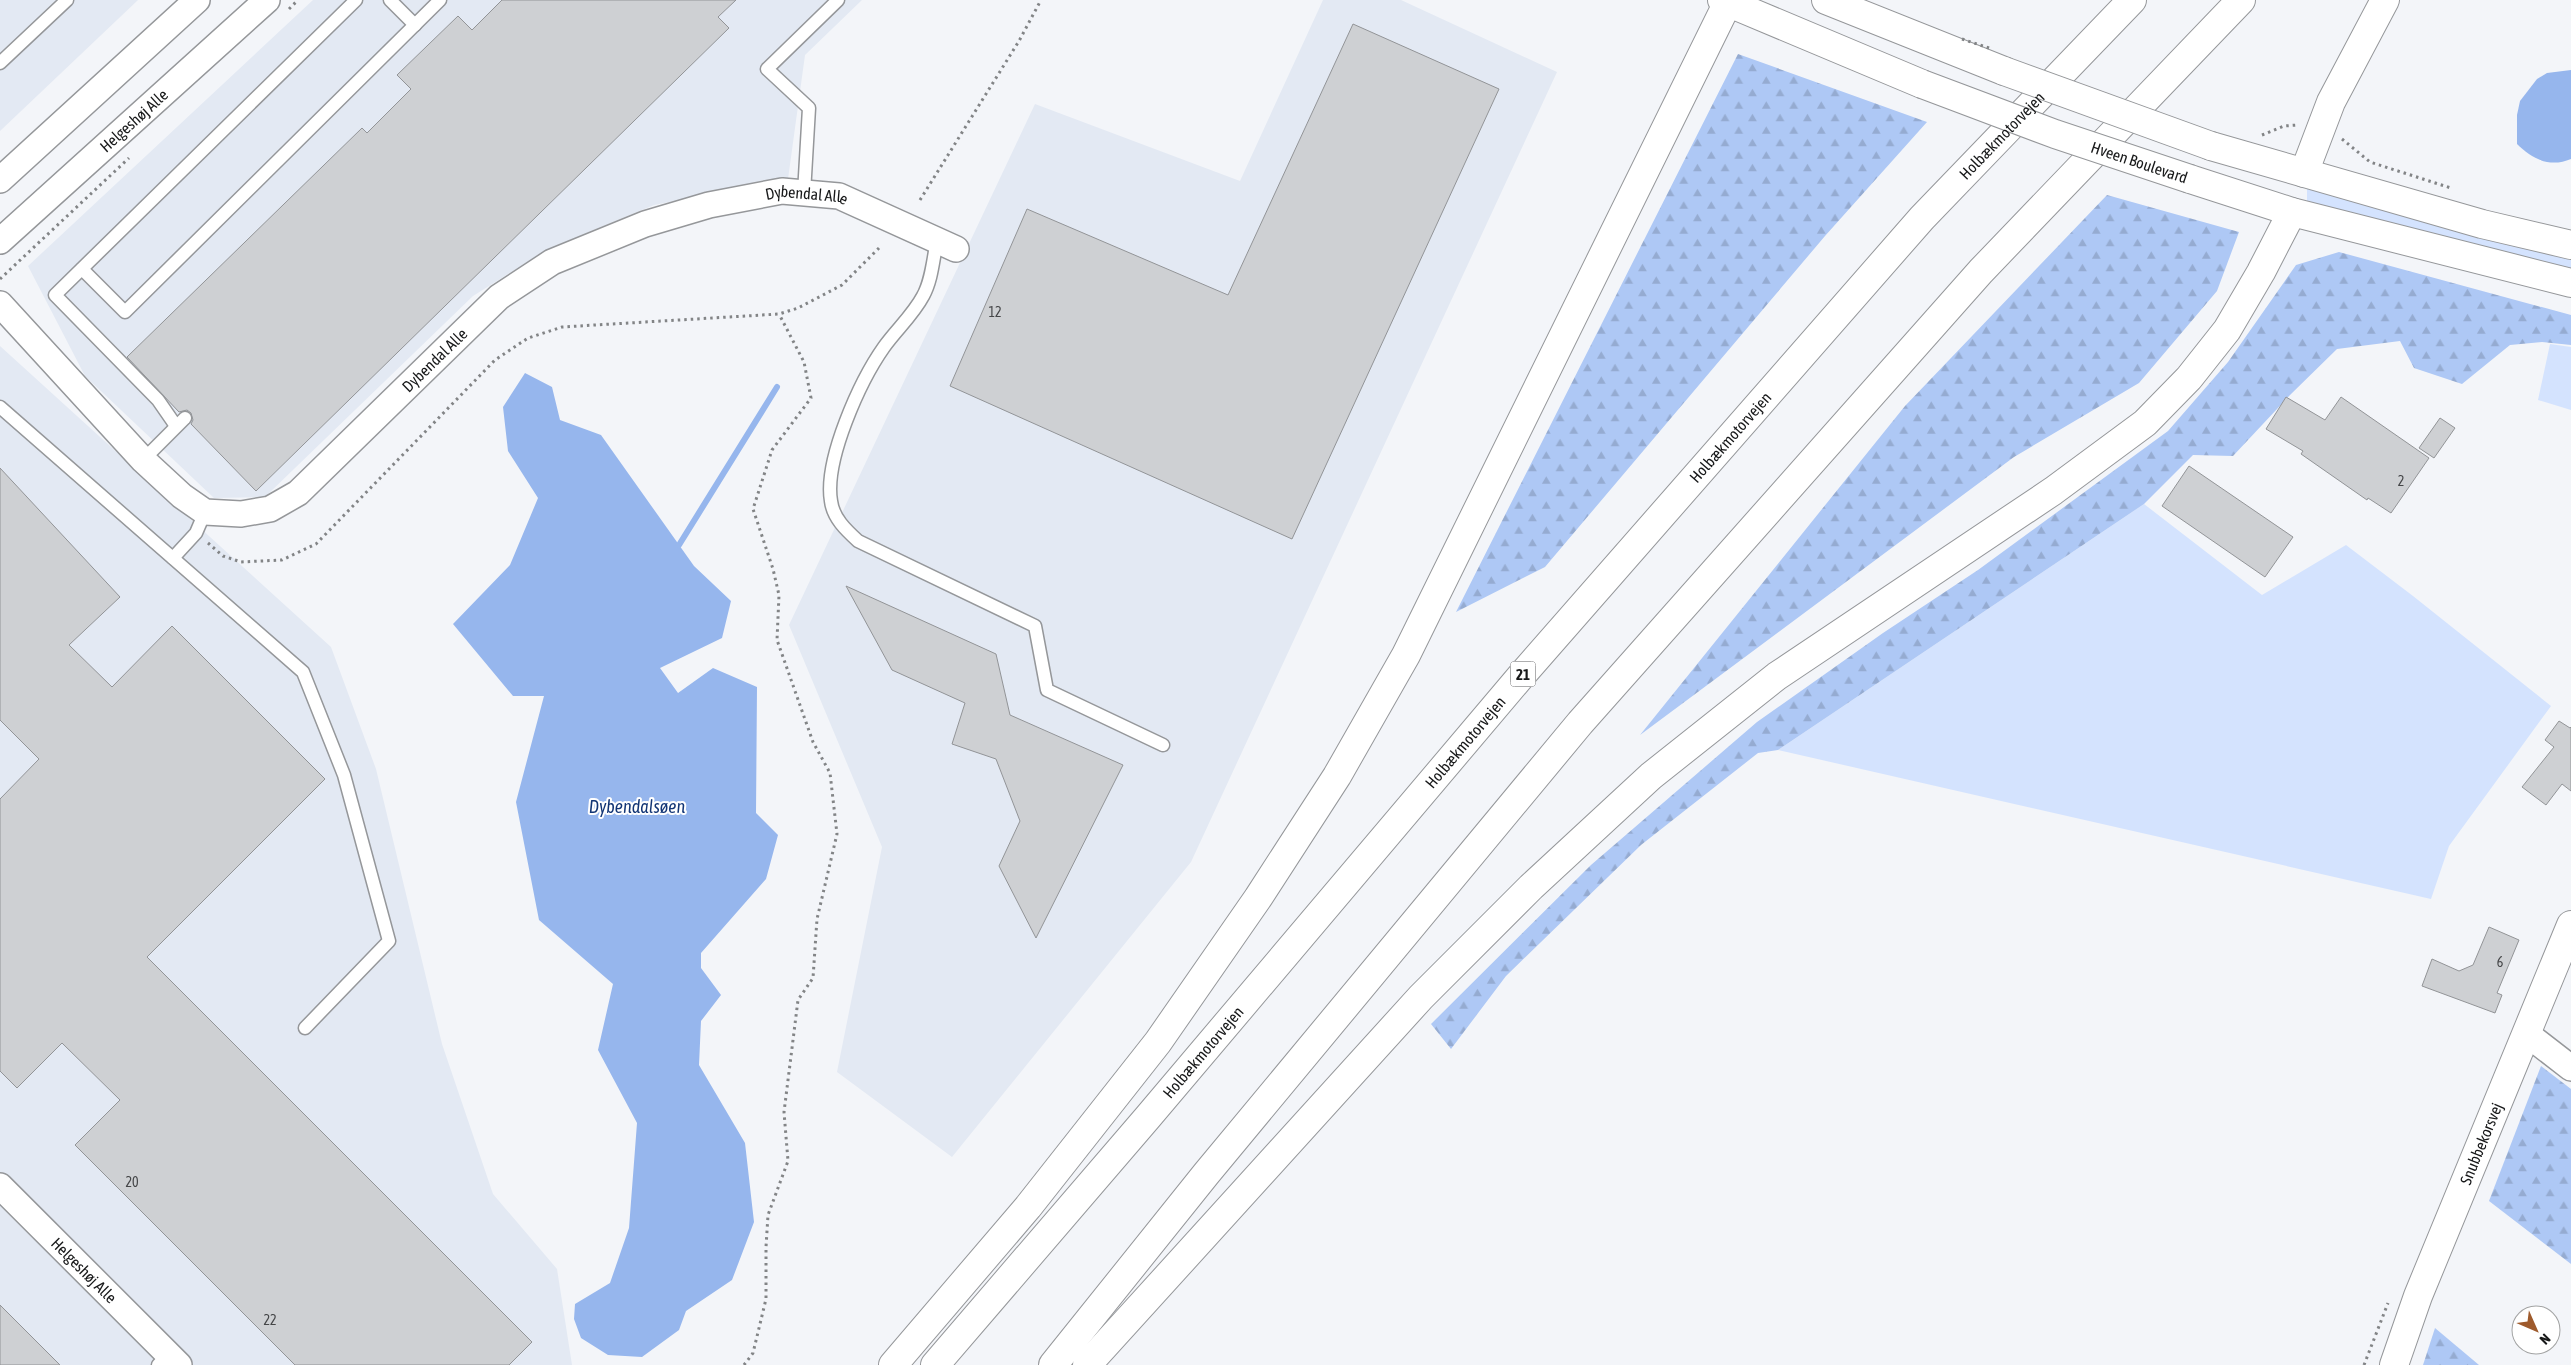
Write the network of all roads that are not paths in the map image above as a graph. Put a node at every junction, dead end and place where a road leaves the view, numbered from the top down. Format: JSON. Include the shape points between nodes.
{"nodes":[{"id":1,"x":67,"y":0,"type":"edge"},
{"id":2,"x":197,"y":0,"type":"edge"},
{"id":3,"x":267,"y":0,"type":"edge"},
{"id":4,"x":356,"y":0,"type":"edge"},
{"id":5,"x":390,"y":0,"type":"edge"},
{"id":6,"x":440,"y":0,"type":"edge"},
{"id":7,"x":838,"y":0,"type":"edge"},
{"id":8,"x":1826,"y":0,"type":"edge"},
{"id":9,"x":2132,"y":0,"type":"edge"},
{"id":10,"x":2240,"y":0,"type":"edge"},
{"id":11,"x":2385,"y":0,"type":"edge"},
{"id":12,"x":1726,"y":1,"type":"edge"},
{"id":13,"x":415,"y":25,"type":"junction"},
{"id":14,"x":0,"y":63,"type":"edge"},
{"id":15,"x":2304,"y":173,"type":"junction"},
{"id":16,"x":0,"y":180,"type":"edge"},
{"id":17,"x":804,"y":193,"type":"junction"},
{"id":18,"x":2292,"y":212,"type":"junction"},
{"id":19,"x":0,"y":242,"type":"edge"},
{"id":20,"x":947,"y":245,"type":"joint"},
{"id":21,"x":2571,"y":245,"type":"edge"},
{"id":22,"x":82,"y":269,"type":"junction"},
{"id":23,"x":2571,"y":283,"type":"edge"},
{"id":24,"x":0,"y":304,"type":"edge"},
{"id":25,"x":0,"y":406,"type":"edge"},
{"id":26,"x":143,"y":460,"type":"junction"},
{"id":27,"x":201,"y":522,"type":"junction"},
{"id":28,"x":173,"y":558,"type":"junction"},
{"id":29,"x":1163,"y":745,"type":"dead end"},
{"id":30,"x":2571,"y":925,"type":"edge"},
{"id":31,"x":305,"y":1028,"type":"dead end"},
{"id":32,"x":2527,"y":1034,"type":"junction"},
{"id":33,"x":2571,"y":1068,"type":"edge"},
{"id":34,"x":0,"y":1186,"type":"edge"},
{"id":35,"x":168,"y":1361,"type":"edge"},
{"id":36,"x":893,"y":1365,"type":"edge"},
{"id":37,"x":934,"y":1365,"type":"edge"},
{"id":38,"x":1053,"y":1365,"type":"edge"},
{"id":39,"x":1087,"y":1365,"type":"edge"},
{"id":40,"x":2394,"y":1365,"type":"edge"}],
"edges":[{"from":1,"to":14,"type":"lane"},
{"from":2,"to":16,"type":"street"},
{"from":3,"to":19,"type":"street","name":"Helgeshøj Alle"},
{"from":4,"to":22,"type":"lane"},
{"from":5,"to":13,"type":"lane"},
{"from":6,"to":13,"type":"lane"},
{"from":7,"to":17,"type":"lane","via":[[767,69],[809,108]]},
{"from":8,"to":15,"type":"main road","bridge":true,"via":[[1950,52],[2211,146]]},
{"from":9,"to":37,"type":"main road","name":"Holbækmotorvejen","number":"21","via":[[1915,226],[1521,676]]},
{"from":10,"to":38,"type":"main road","via":[[1981,271],[1580,723],[1213,1166]]},
{"from":11,"to":15,"type":"main road","via":[[2331,102]]},
{"from":12,"to":18,"type":"main road","name":"Hveen Boulevard","bridge":true,"via":[[1922,84],[2055,134]]},
{"from":12,"to":36,"type":"main road","via":[[1406,655],[1337,776],[1258,898],[1158,1042],[1028,1207]]},
{"from":13,"to":22,"type":"lane","via":[[125,312]]},
{"from":15,"to":18,"type":"main road"},
{"from":15,"to":21,"type":"main road","via":[[2482,224]]},
{"from":17,"to":20,"type":"street","name":"Dybendal Alle","via":[[839,196]]},
{"from":17,"to":27,"type":"street","name":"Dybendal Alle","via":[[782,191],[708,205],[645,224],[552,262],[499,297],[298,494],[270,509]]},
{"from":18,"to":23,"type":"main road","name":"Hveen Boulevard"},
{"from":18,"to":39,"type":"main road","via":[[2227,330],[2189,378],[2144,423],[2053,491],[1777,676],[1651,776],[1531,887],[1421,997]]},
{"from":20,"to":29,"type":"lane","via":[[923,296],[883,349],[845,422],[832,469],[830,500],[834,512],[842,526],[858,541],[1035,626],[1047,690]]},
{"from":22,"to":26,"type":"lane","via":[[55,294],[180,422]]},
{"from":24,"to":26,"type":"street"},
{"from":25,"to":28,"type":"lane"},
{"from":26,"to":27,"type":"street","via":[[182,496]]},
{"from":27,"to":28,"type":"lane"},
{"from":28,"to":31,"type":"lane","via":[[303,672],[344,775],[389,942]]},
{"from":30,"to":32,"type":"main road","name":"Snubbekorsvej"},
{"from":32,"to":33,"type":"street"},
{"from":32,"to":40,"type":"main road","name":"Snubbekorsvej","via":[[2418,1296]]},
{"from":34,"to":35,"type":"street","name":"Helgeshøj Alle"}]}
